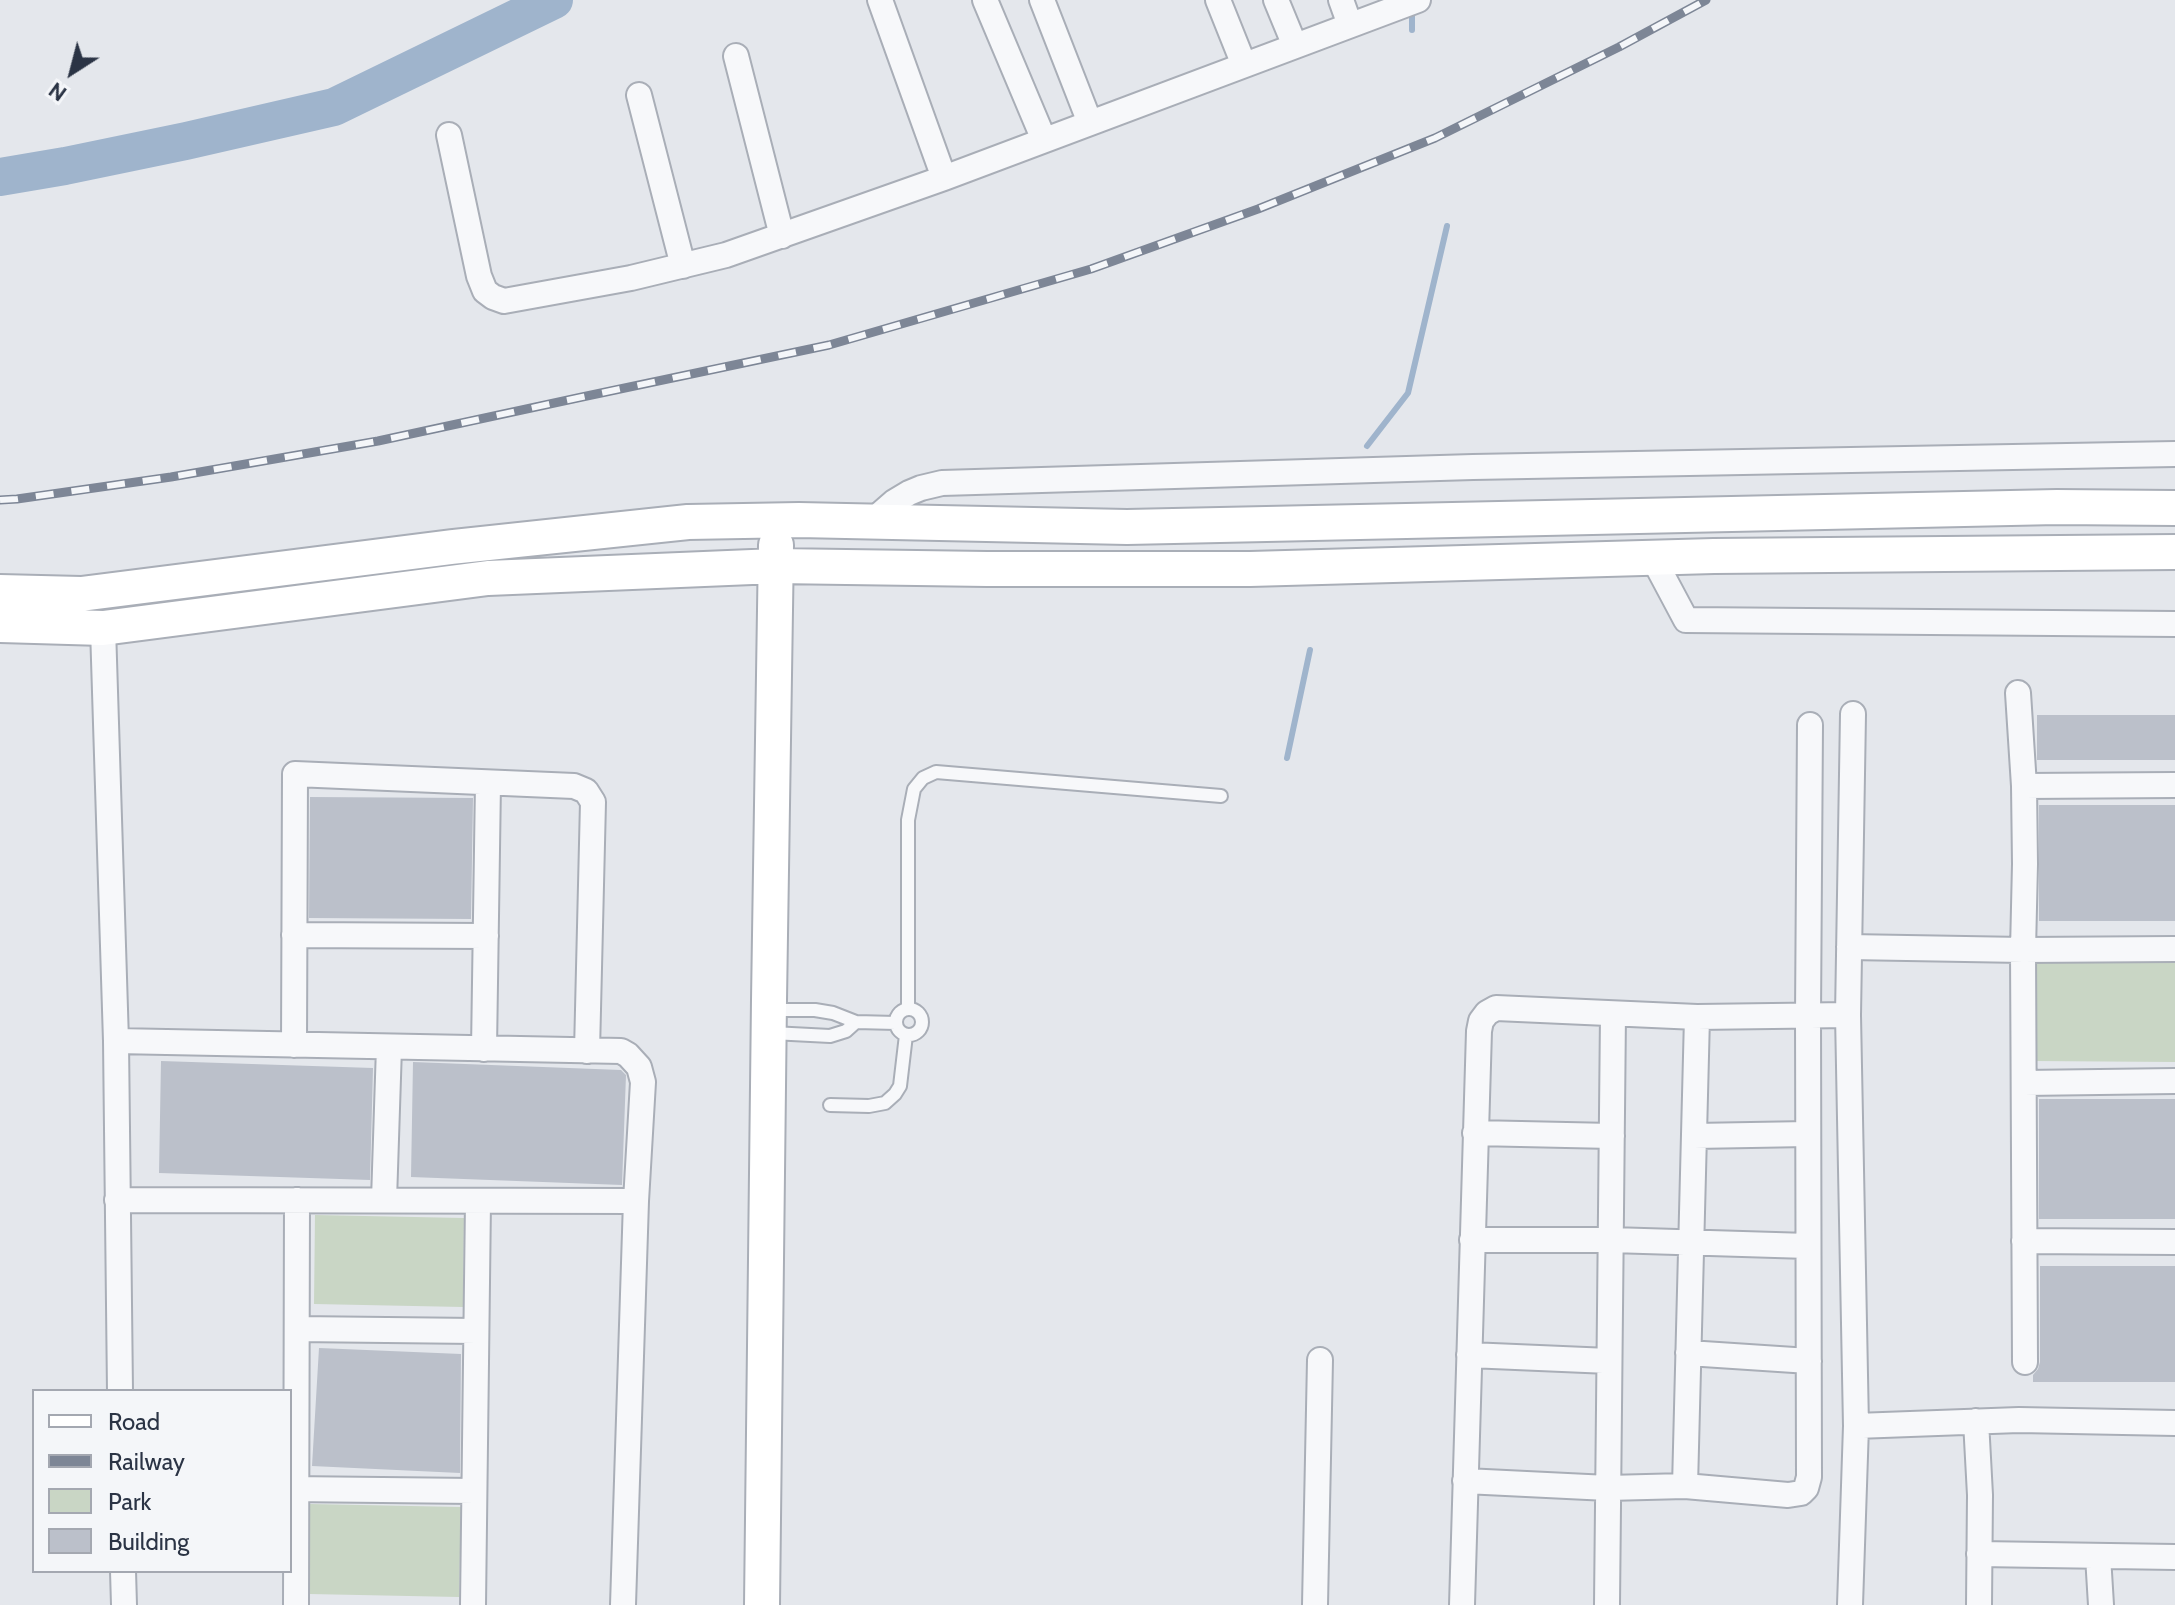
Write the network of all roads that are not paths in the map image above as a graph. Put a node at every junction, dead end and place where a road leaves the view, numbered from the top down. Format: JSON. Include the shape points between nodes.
{"nodes":[{"id":1,"x":880,"y":0,"type":"edge"},
{"id":2,"x":985,"y":0,"type":"edge"},
{"id":3,"x":1042,"y":0,"type":"edge"},
{"id":4,"x":1218,"y":0,"type":"edge"},
{"id":5,"x":1276,"y":0,"type":"edge"},
{"id":6,"x":1341,"y":0,"type":"edge"},
{"id":7,"x":1418,"y":0,"type":"edge"},
{"id":8,"x":1350,"y":25,"type":"junction"},
{"id":9,"x":1295,"y":46,"type":"junction"},
{"id":10,"x":736,"y":56,"type":"dead end"},
{"id":11,"x":1244,"y":65,"type":"junction"},
{"id":12,"x":639,"y":95,"type":"dead end"},
{"id":13,"x":1090,"y":123,"type":"junction"},
{"id":14,"x":449,"y":135,"type":"dead end"},
{"id":15,"x":1044,"y":140,"type":"junction"},
{"id":16,"x":944,"y":178,"type":"junction"},
{"id":17,"x":782,"y":236,"type":"junction"},
{"id":18,"x":683,"y":266,"type":"junction"},
{"id":19,"x":2175,"y":454,"type":"edge"},
{"id":20,"x":2175,"y":508,"type":"edge"},
{"id":21,"x":776,"y":520,"type":"junction"},
{"id":22,"x":871,"y":522,"type":"junction"},
{"id":23,"x":2175,"y":552,"type":"edge"},
{"id":24,"x":1653,"y":558,"type":"junction"},
{"id":25,"x":776,"y":566,"type":"junction"},
{"id":26,"x":0,"y":592,"type":"edge"},
{"id":27,"x":2175,"y":624,"type":"edge"},
{"id":28,"x":0,"y":625,"type":"edge"},
{"id":29,"x":103,"y":628,"type":"junction"},
{"id":30,"x":2018,"y":693,"type":"dead end"},
{"id":31,"x":1853,"y":714,"type":"dead end"},
{"id":32,"x":1810,"y":725,"type":"dead end"},
{"id":33,"x":488,"y":783,"type":"junction"},
{"id":34,"x":2175,"y":785,"type":"edge"},
{"id":35,"x":2024,"y":786,"type":"junction"},
{"id":36,"x":1221,"y":796,"type":"dead end"},
{"id":37,"x":294,"y":935,"type":"junction"},
{"id":38,"x":486,"y":936,"type":"junction"},
{"id":39,"x":1849,"y":947,"type":"junction"},
{"id":40,"x":2175,"y":949,"type":"edge"},
{"id":41,"x":2023,"y":950,"type":"junction"},
{"id":42,"x":908,"y":1009,"type":"junction"},
{"id":43,"x":1613,"y":1014,"type":"junction"},
{"id":44,"x":1808,"y":1015,"type":"junction"},
{"id":45,"x":1848,"y":1015,"type":"junction"},
{"id":46,"x":1697,"y":1017,"type":"junction"},
{"id":47,"x":768,"y":1022,"type":"junction"},
{"id":48,"x":856,"y":1022,"type":"junction"},
{"id":49,"x":896,"y":1023,"type":"junction"},
{"id":50,"x":906,"y":1035,"type":"junction"},
{"id":51,"x":116,"y":1041,"type":"junction"},
{"id":52,"x":294,"y":1045,"type":"junction"},
{"id":53,"x":389,"y":1047,"type":"junction"},
{"id":54,"x":484,"y":1049,"type":"junction"},
{"id":55,"x":587,"y":1051,"type":"junction"},
{"id":56,"x":2175,"y":1081,"type":"edge"},
{"id":57,"x":2024,"y":1083,"type":"junction"},
{"id":58,"x":830,"y":1105,"type":"dead end"},
{"id":59,"x":1475,"y":1133,"type":"junction"},
{"id":60,"x":1808,"y":1134,"type":"junction"},
{"id":61,"x":1612,"y":1136,"type":"junction"},
{"id":62,"x":1694,"y":1136,"type":"junction"},
{"id":63,"x":117,"y":1200,"type":"junction"},
{"id":64,"x":297,"y":1200,"type":"junction"},
{"id":65,"x":384,"y":1200,"type":"junction"},
{"id":66,"x":478,"y":1201,"type":"junction"},
{"id":67,"x":636,"y":1201,"type":"junction"},
{"id":68,"x":1472,"y":1240,"type":"junction"},
{"id":69,"x":1611,"y":1240,"type":"junction"},
{"id":70,"x":2024,"y":1241,"type":"junction"},
{"id":71,"x":1691,"y":1242,"type":"junction"},
{"id":72,"x":2175,"y":1242,"type":"edge"},
{"id":73,"x":1808,"y":1246,"type":"junction"},
{"id":74,"x":297,"y":1329,"type":"junction"},
{"id":75,"x":476,"y":1331,"type":"junction"},
{"id":76,"x":1688,"y":1353,"type":"junction"},
{"id":77,"x":1469,"y":1355,"type":"junction"},
{"id":78,"x":1320,"y":1360,"type":"dead end"},
{"id":79,"x":1609,"y":1361,"type":"junction"},
{"id":80,"x":1809,"y":1361,"type":"junction"},
{"id":81,"x":2025,"y":1362,"type":"dead end"},
{"id":82,"x":120,"y":1389,"type":"edge"},
{"id":83,"x":1976,"y":1421,"type":"junction"},
{"id":84,"x":2175,"y":1423,"type":"edge"},
{"id":85,"x":1856,"y":1426,"type":"junction"},
{"id":86,"x":1465,"y":1481,"type":"junction"},
{"id":87,"x":1685,"y":1486,"type":"junction"},
{"id":88,"x":1608,"y":1488,"type":"junction"},
{"id":89,"x":294,"y":1489,"type":"edge"},
{"id":90,"x":474,"y":1491,"type":"junction"},
{"id":91,"x":1979,"y":1554,"type":"junction"},
{"id":92,"x":2098,"y":1556,"type":"junction"},
{"id":93,"x":2175,"y":1557,"type":"edge"},
{"id":94,"x":123,"y":1573,"type":"edge"},
{"id":95,"x":124,"y":1605,"type":"edge"},
{"id":96,"x":296,"y":1605,"type":"edge"},
{"id":97,"x":473,"y":1605,"type":"edge"},
{"id":98,"x":623,"y":1605,"type":"edge"},
{"id":99,"x":762,"y":1605,"type":"edge"},
{"id":100,"x":1315,"y":1605,"type":"edge"},
{"id":101,"x":1462,"y":1605,"type":"edge"},
{"id":102,"x":1607,"y":1605,"type":"edge"},
{"id":103,"x":1850,"y":1605,"type":"edge"},
{"id":104,"x":1979,"y":1605,"type":"edge"},
{"id":105,"x":2101,"y":1605,"type":"edge"}],
"edges":[{"from":1,"to":16,"type":"street"},
{"from":2,"to":15,"type":"street"},
{"from":3,"to":13,"type":"street"},
{"from":4,"to":11,"type":"street"},
{"from":5,"to":9,"type":"street"},
{"from":6,"to":8,"type":"street"},
{"from":7,"to":8,"type":"street"},
{"from":8,"to":9,"type":"street"},
{"from":9,"to":11,"type":"street"},
{"from":10,"to":17,"type":"street"},
{"from":11,"to":13,"type":"street"},
{"from":12,"to":18,"type":"street"},
{"from":13,"to":15,"type":"street"},
{"from":14,"to":18,"type":"street","via":[[479,276],[493,297],[504,301]]},
{"from":15,"to":16,"type":"street"},
{"from":16,"to":17,"type":"street"},
{"from":17,"to":18,"type":"street"},
{"from":19,"to":22,"type":"street","via":[[942,483],[909,493]]},
{"from":20,"to":22,"type":"main road","via":[[1127,527]]},
{"from":21,"to":22,"type":"main road"},
{"from":21,"to":25,"type":"main road"},
{"from":21,"to":26,"type":"main road","via":[[688,522],[483,543],[81,594]]},
{"from":23,"to":24,"type":"main road"},
{"from":24,"to":25,"type":"main road","via":[[1250,569]]},
{"from":24,"to":27,"type":"street","via":[[1686,620]]},
{"from":25,"to":29,"type":"main road","via":[[488,578]]},
{"from":25,"to":47,"type":"main road"},
{"from":28,"to":29,"type":"main road"},
{"from":29,"to":51,"type":"street"},
{"from":30,"to":35,"type":"street"},
{"from":31,"to":39,"type":"street"},
{"from":32,"to":44,"type":"street"},
{"from":33,"to":37,"type":"street","via":[[295,774]]},
{"from":33,"to":38,"type":"street"},
{"from":33,"to":55,"type":"street","via":[[574,786],[593,802]]},
{"from":34,"to":35,"type":"street"},
{"from":35,"to":41,"type":"street"},
{"from":36,"to":42,"type":"lane","via":[[936,772],[923,778],[914,789],[908,820]]},
{"from":37,"to":38,"type":"street"},
{"from":37,"to":52,"type":"street"},
{"from":38,"to":54,"type":"street"},
{"from":39,"to":41,"type":"street"},
{"from":39,"to":45,"type":"street"},
{"from":40,"to":41,"type":"street"},
{"from":41,"to":57,"type":"street"},
{"from":42,"to":49,"type":"lane"},
{"from":42,"to":50,"type":"lane","via":[[922,1022],[919,1031]]},
{"from":43,"to":46,"type":"street"},
{"from":43,"to":59,"type":"street","via":[[1496,1008],[1487,1013],[1479,1031]]},
{"from":43,"to":61,"type":"street"},
{"from":44,"to":45,"type":"street"},
{"from":44,"to":46,"type":"street"},
{"from":44,"to":60,"type":"street"},
{"from":45,"to":85,"type":"street"},
{"from":46,"to":62,"type":"street"},
{"from":47,"to":48,"type":"lane","via":[[815,1010]]},
{"from":47,"to":48,"type":"lane","via":[[830,1036]]},
{"from":47,"to":99,"type":"main road"},
{"from":48,"to":49,"type":"lane"},
{"from":49,"to":50,"type":"lane"},
{"from":50,"to":58,"type":"lane","via":[[895,1094],[869,1106]]},
{"from":51,"to":52,"type":"street"},
{"from":51,"to":63,"type":"street"},
{"from":52,"to":53,"type":"street"},
{"from":53,"to":54,"type":"street"},
{"from":53,"to":65,"type":"street"},
{"from":54,"to":55,"type":"street"},
{"from":55,"to":67,"type":"street","via":[[621,1051],[639,1067],[643,1082]]},
{"from":56,"to":57,"type":"street"},
{"from":57,"to":70,"type":"street"},
{"from":59,"to":61,"type":"street"},
{"from":59,"to":68,"type":"street"},
{"from":60,"to":62,"type":"street"},
{"from":60,"to":73,"type":"street"},
{"from":61,"to":69,"type":"street"},
{"from":62,"to":71,"type":"street"},
{"from":63,"to":64,"type":"street"},
{"from":63,"to":82,"type":"street"},
{"from":64,"to":65,"type":"street"},
{"from":64,"to":74,"type":"street"},
{"from":65,"to":66,"type":"street"},
{"from":66,"to":67,"type":"street"},
{"from":66,"to":75,"type":"street"},
{"from":67,"to":98,"type":"street"},
{"from":68,"to":69,"type":"street"},
{"from":68,"to":77,"type":"street"},
{"from":69,"to":71,"type":"street"},
{"from":69,"to":79,"type":"street"},
{"from":70,"to":72,"type":"street"},
{"from":70,"to":81,"type":"street"},
{"from":71,"to":73,"type":"street"},
{"from":71,"to":76,"type":"street"},
{"from":73,"to":80,"type":"street"},
{"from":74,"to":75,"type":"street"},
{"from":74,"to":89,"type":"street"},
{"from":75,"to":90,"type":"street"},
{"from":76,"to":80,"type":"street"},
{"from":76,"to":87,"type":"street"},
{"from":77,"to":79,"type":"street"},
{"from":77,"to":86,"type":"street"},
{"from":78,"to":100,"type":"street"},
{"from":79,"to":88,"type":"street"},
{"from":80,"to":87,"type":"street","via":[[1806,1488],[1788,1495]]},
{"from":83,"to":84,"type":"street"},
{"from":83,"to":85,"type":"street"},
{"from":83,"to":91,"type":"street"},
{"from":85,"to":103,"type":"street"},
{"from":86,"to":88,"type":"street"},
{"from":86,"to":101,"type":"street"},
{"from":87,"to":88,"type":"street"},
{"from":88,"to":102,"type":"street"},
{"from":89,"to":90,"type":"street"},
{"from":89,"to":96,"type":"street"},
{"from":90,"to":97,"type":"street"},
{"from":91,"to":92,"type":"street"},
{"from":91,"to":104,"type":"street"},
{"from":92,"to":93,"type":"street"},
{"from":92,"to":105,"type":"street"},
{"from":94,"to":95,"type":"street"}]}
